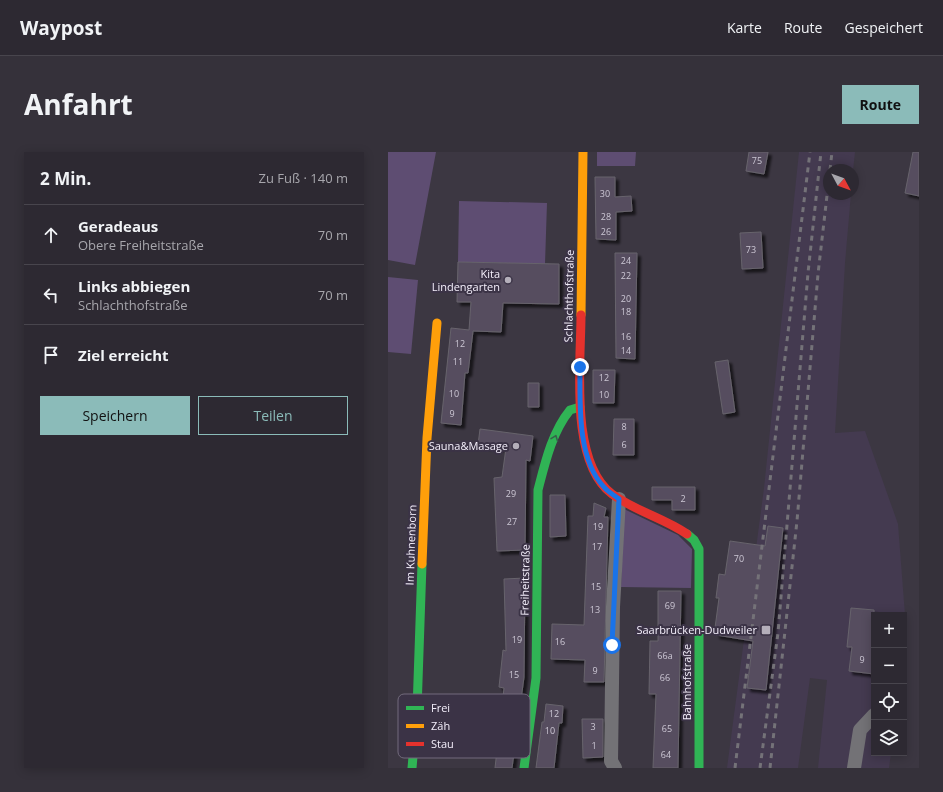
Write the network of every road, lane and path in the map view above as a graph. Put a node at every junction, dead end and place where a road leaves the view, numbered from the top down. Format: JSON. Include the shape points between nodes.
{"nodes":[{"id":1,"x":583,"y":152,"type":"edge"},
{"id":2,"x":437,"y":323,"type":"dead end"},
{"id":3,"x":580,"y":406,"type":"junction"},
{"id":4,"x":619,"y":499,"type":"junction"},
{"id":5,"x":699,"y":549,"type":"joint"},
{"id":6,"x":417,"y":694,"type":"edge"},
{"id":7,"x":871,"y":718,"type":"edge"},
{"id":8,"x":530,"y":723,"type":"edge"},
{"id":9,"x":413,"y":758,"type":"edge"},
{"id":10,"x":525,"y":758,"type":"edge"},
{"id":11,"x":412,"y":768,"type":"edge"},
{"id":12,"x":524,"y":768,"type":"edge"},
{"id":13,"x":616,"y":768,"type":"edge"},
{"id":14,"x":699,"y":768,"type":"edge"},
{"id":15,"x":854,"y":768,"type":"edge"}],
"edges":[{"from":1,"to":3,"type":"street","name":"Schlachthofstraße"},
{"from":2,"to":6,"type":"street","name":"Im Kuhnenborn","via":[[428,438]]},
{"from":3,"to":4,"type":"street","name":"Schlachthofstraße","via":[[585,446],[592,468],[604,487]]},
{"from":8,"to":3,"type":"street","name":"Freiheitstraße","one_way":true,"via":[[536,678],[538,490],[541,474],[563,419],[570,410]]},
{"from":4,"to":5,"type":"street","name":"Schlachthofstraße","via":[[684,531],[696,541]]},
{"from":4,"to":13,"type":"street","via":[[612,645],[611,761]]},
{"from":5,"to":14,"type":"street","name":"Bahnhofstraße"},
{"from":7,"to":15,"type":"street","via":[[860,730]]},
{"from":9,"to":11,"type":"street","name":"Im Kuhnenborn"},
{"from":12,"to":10,"type":"street","name":"Freiheitstraße","one_way":true}]}
